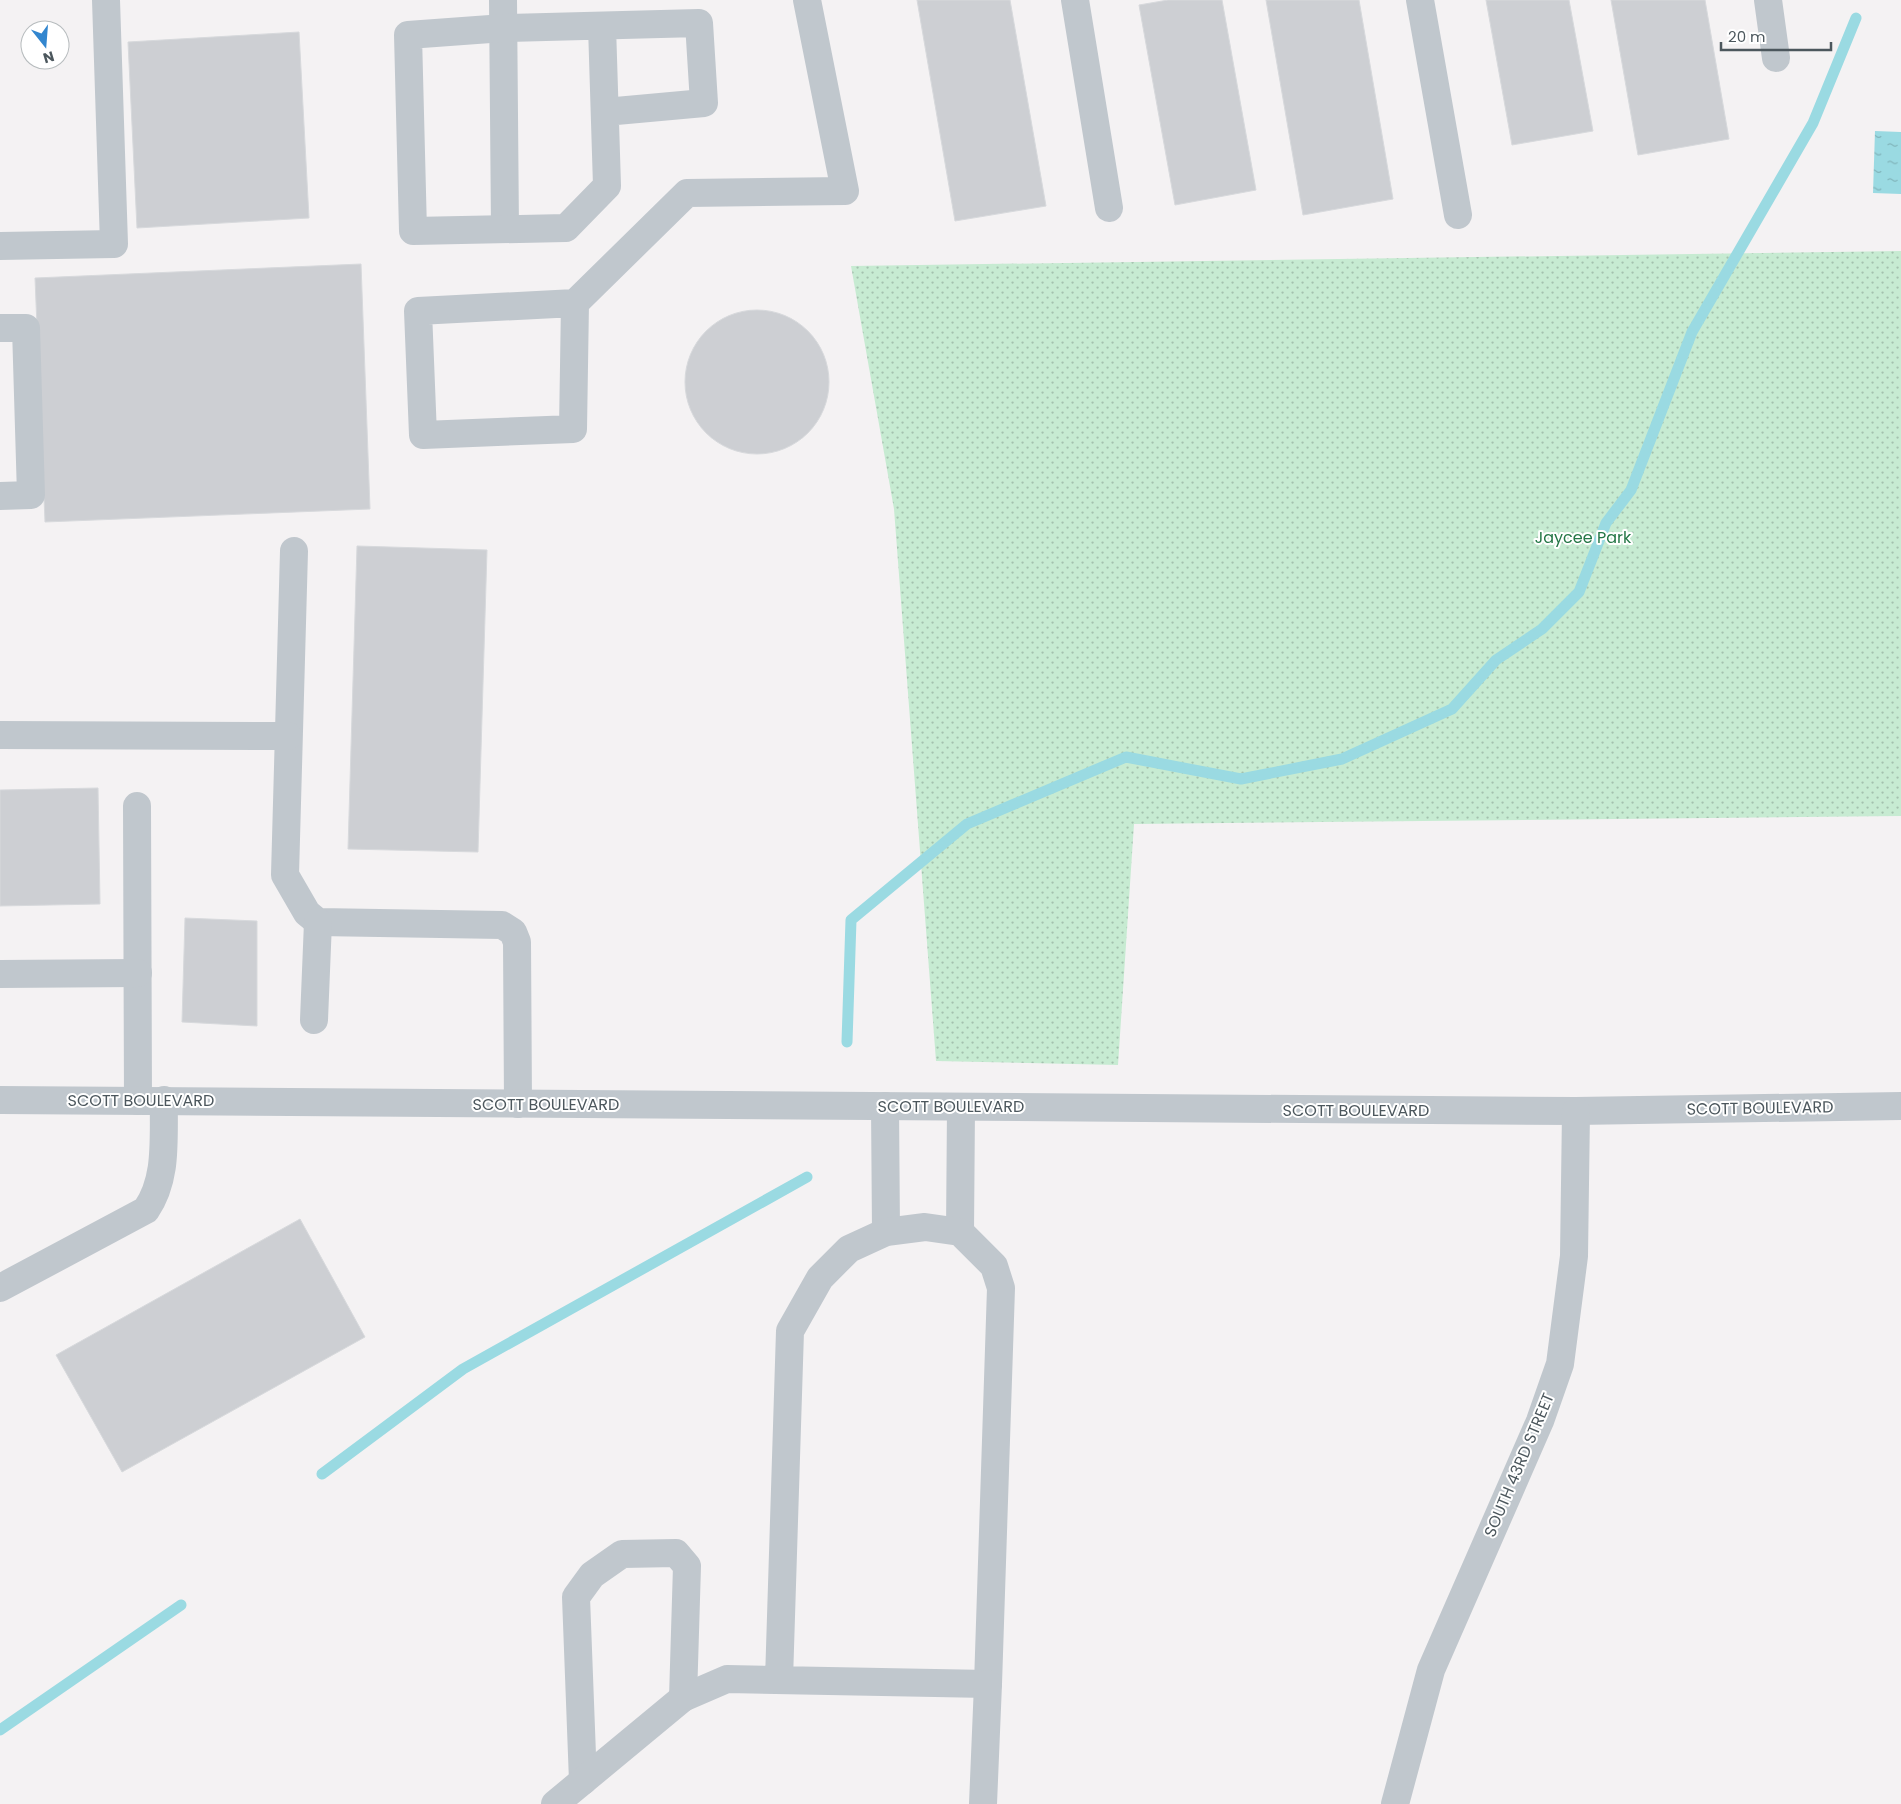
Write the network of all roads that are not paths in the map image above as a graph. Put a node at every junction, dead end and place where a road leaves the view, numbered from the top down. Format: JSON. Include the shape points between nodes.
{"nodes":[{"id":1,"x":106,"y":0,"type":"edge"},
{"id":2,"x":503,"y":0,"type":"edge"},
{"id":3,"x":806,"y":0,"type":"edge"},
{"id":4,"x":1075,"y":0,"type":"edge"},
{"id":5,"x":1420,"y":0,"type":"edge"},
{"id":6,"x":1768,"y":0,"type":"edge"},
{"id":7,"x":602,"y":26,"type":"junction"},
{"id":8,"x":504,"y":28,"type":"junction"},
{"id":9,"x":1776,"y":58,"type":"dead end"},
{"id":10,"x":605,"y":112,"type":"junction"},
{"id":11,"x":1109,"y":208,"type":"dead end"},
{"id":12,"x":1458,"y":215,"type":"dead end"},
{"id":13,"x":505,"y":229,"type":"junction"},
{"id":14,"x":0,"y":246,"type":"edge"},
{"id":15,"x":575,"y":303,"type":"junction"},
{"id":16,"x":0,"y":328,"type":"edge"},
{"id":17,"x":0,"y":496,"type":"edge"},
{"id":18,"x":294,"y":551,"type":"dead end"},
{"id":19,"x":0,"y":735,"type":"edge"},
{"id":20,"x":288,"y":736,"type":"junction"},
{"id":21,"x":137,"y":806,"type":"dead end"},
{"id":22,"x":318,"y":922,"type":"junction"},
{"id":23,"x":0,"y":974,"type":"edge"},
{"id":24,"x":138,"y":974,"type":"junction"},
{"id":25,"x":314,"y":1020,"type":"dead end"},
{"id":26,"x":0,"y":1100,"type":"edge"},
{"id":27,"x":151,"y":1101,"type":"junction"},
{"id":28,"x":518,"y":1104,"type":"junction"},
{"id":29,"x":885,"y":1106,"type":"junction"},
{"id":30,"x":960,"y":1106,"type":"junction"},
{"id":31,"x":1901,"y":1106,"type":"edge"},
{"id":32,"x":1576,"y":1111,"type":"junction"},
{"id":33,"x":886,"y":1232,"type":"junction"},
{"id":34,"x":960,"y":1232,"type":"junction"},
{"id":35,"x":0,"y":1288,"type":"edge"},
{"id":36,"x":779,"y":1680,"type":"junction"},
{"id":37,"x":988,"y":1684,"type":"junction"},
{"id":38,"x":683,"y":1698,"type":"junction"},
{"id":39,"x":583,"y":1781,"type":"junction"},
{"id":40,"x":555,"y":1804,"type":"edge"},
{"id":41,"x":983,"y":1804,"type":"edge"},
{"id":42,"x":1395,"y":1804,"type":"edge"}],
"edges":[{"from":1,"to":14,"type":"street","via":[[114,244]]},
{"from":2,"to":8,"type":"street"},
{"from":3,"to":15,"type":"street","via":[[845,191],[687,193]]},
{"from":4,"to":11,"type":"street"},
{"from":5,"to":12,"type":"street"},
{"from":6,"to":9,"type":"street"},
{"from":7,"to":8,"type":"street"},
{"from":7,"to":10,"type":"street"},
{"from":7,"to":10,"type":"street","via":[[700,23],[704,103]]},
{"from":8,"to":13,"type":"street"},
{"from":8,"to":13,"type":"street","via":[[408,34],[413,230]]},
{"from":10,"to":13,"type":"street","via":[[607,186],[566,228]]},
{"from":15,"to":15,"type":"street","via":[[573,429],[423,435],[418,311]]},
{"from":16,"to":17,"type":"street","via":[[26,328],[30,495]]},
{"from":18,"to":20,"type":"street"},
{"from":19,"to":20,"type":"street"},
{"from":20,"to":22,"type":"street","via":[[285,874],[307,913]]},
{"from":21,"to":24,"type":"street"},
{"from":22,"to":25,"type":"street"},
{"from":22,"to":28,"type":"street","via":[[502,924],[513,932],[517,942]]},
{"from":23,"to":24,"type":"street"},
{"from":24,"to":27,"type":"street"},
{"from":26,"to":27,"type":"street","name":"SCOTT BOULEVARD"},
{"from":27,"to":28,"type":"street","name":"SCOTT BOULEVARD"},
{"from":27,"to":35,"type":"street","via":[[162,1176],[156,1196],[146,1210]]},
{"from":28,"to":29,"type":"street","name":"SCOTT BOULEVARD"},
{"from":29,"to":30,"type":"street","name":"SCOTT BOULEVARD"},
{"from":29,"to":33,"type":"street"},
{"from":30,"to":32,"type":"street","name":"SCOTT BOULEVARD"},
{"from":30,"to":34,"type":"street"},
{"from":31,"to":32,"type":"street","name":"SCOTT BOULEVARD"},
{"from":32,"to":42,"type":"street","name":"SOUTH 43RD STREET","via":[[1574,1256],[1560,1364],[1540,1421],[1431,1670]]},
{"from":33,"to":34,"type":"street","via":[[925,1228]]},
{"from":33,"to":36,"type":"street","via":[[849,1250],[820,1278],[790,1331]]},
{"from":34,"to":37,"type":"street","via":[[994,1266],[1001,1288]]},
{"from":36,"to":37,"type":"street"},
{"from":36,"to":38,"type":"street","via":[[727,1679]]},
{"from":37,"to":41,"type":"street"},
{"from":38,"to":39,"type":"street"},
{"from":38,"to":39,"type":"street","via":[[687,1566],[676,1553],[622,1554],[592,1574],[576,1596]]},
{"from":39,"to":40,"type":"street"}]}
